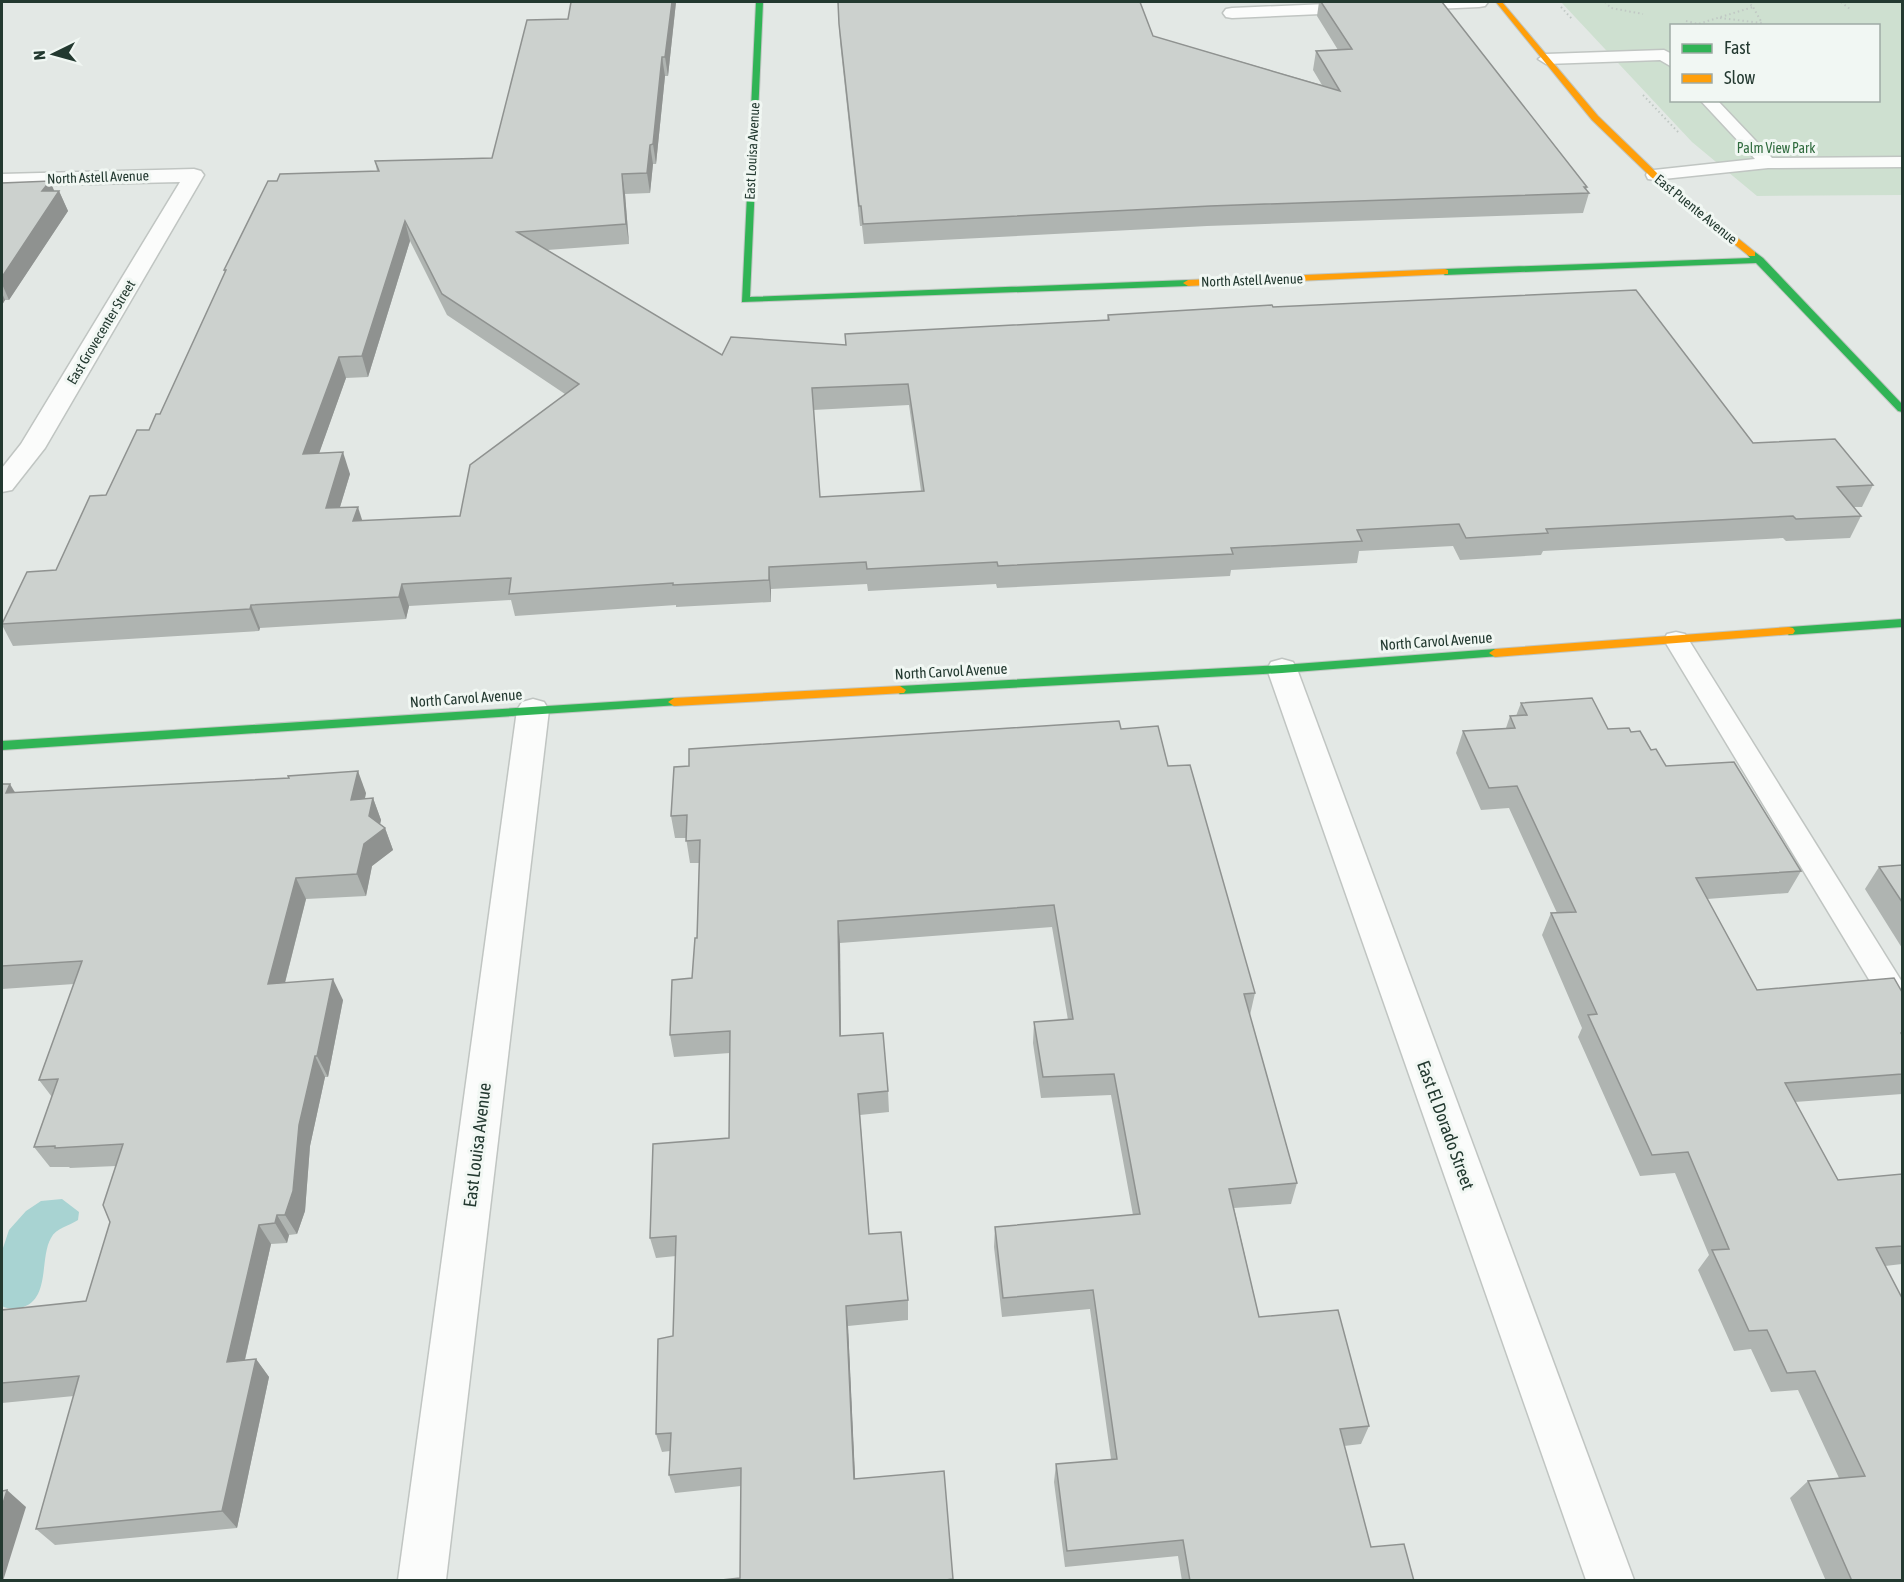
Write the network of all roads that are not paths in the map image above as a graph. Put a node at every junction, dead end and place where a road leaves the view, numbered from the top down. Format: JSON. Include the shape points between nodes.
{"nodes":[{"id":1,"x":759,"y":2,"type":"edge"},
{"id":2,"x":1479,"y":2,"type":"edge"},
{"id":3,"x":1499,"y":2,"type":"edge"},
{"id":4,"x":1232,"y":13,"type":"dead end"},
{"id":5,"x":1546,"y":59,"type":"junction"},
{"id":6,"x":1670,"y":62,"type":"edge"},
{"id":7,"x":1710,"y":102,"type":"edge"},
{"id":8,"x":1768,"y":162,"type":"junction"},
{"id":9,"x":1902,"y":162,"type":"edge"},
{"id":10,"x":194,"y":175,"type":"joint"},
{"id":11,"x":1654,"y":175,"type":"junction"},
{"id":12,"x":2,"y":180,"type":"edge"},
{"id":13,"x":1760,"y":260,"type":"junction"},
{"id":14,"x":745,"y":300,"type":"joint"},
{"id":15,"x":1902,"y":409,"type":"edge"},
{"id":16,"x":2,"y":484,"type":"edge"},
{"id":17,"x":1902,"y":623,"type":"edge"},
{"id":18,"x":1676,"y":640,"type":"junction"},
{"id":19,"x":1282,"y":669,"type":"junction"},
{"id":20,"x":533,"y":710,"type":"junction"},
{"id":21,"x":2,"y":746,"type":"edge"},
{"id":22,"x":1902,"y":1007,"type":"edge"},
{"id":23,"x":422,"y":1581,"type":"edge"},
{"id":24,"x":1610,"y":1581,"type":"edge"}],
"edges":[{"from":1,"to":14,"type":"street","name":"East Louisa Avenue"},
{"from":2,"to":4,"type":"street"},
{"from":3,"to":5,"type":"street","name":"East Puente Avenue"},
{"from":5,"to":6,"type":"lane","via":[[1664,55]]},
{"from":5,"to":11,"type":"street","name":"East Puente Avenue","via":[[1595,118]]},
{"from":7,"to":8,"type":"lane"},
{"from":8,"to":9,"type":"lane"},
{"from":8,"to":11,"type":"lane"},
{"from":10,"to":12,"type":"street","name":"North Astell Avenue"},
{"from":10,"to":16,"type":"street","name":"East Grovecenter Street","via":[[32,448]]},
{"from":11,"to":13,"type":"street","name":"East Puente Avenue"},
{"from":13,"to":14,"type":"street","name":"North Astell Avenue"},
{"from":13,"to":15,"type":"street","name":"East Puente Avenue"},
{"from":17,"to":18,"type":"street","name":"North Carvol Avenue"},
{"from":18,"to":19,"type":"street","name":"North Carvol Avenue"},
{"from":18,"to":22,"type":"lane"},
{"from":19,"to":20,"type":"street","name":"North Carvol Avenue"},
{"from":19,"to":24,"type":"street","name":"East El Dorado Street"},
{"from":20,"to":21,"type":"street","name":"North Carvol Avenue"},
{"from":20,"to":23,"type":"street","name":"East Louisa Avenue"}]}
